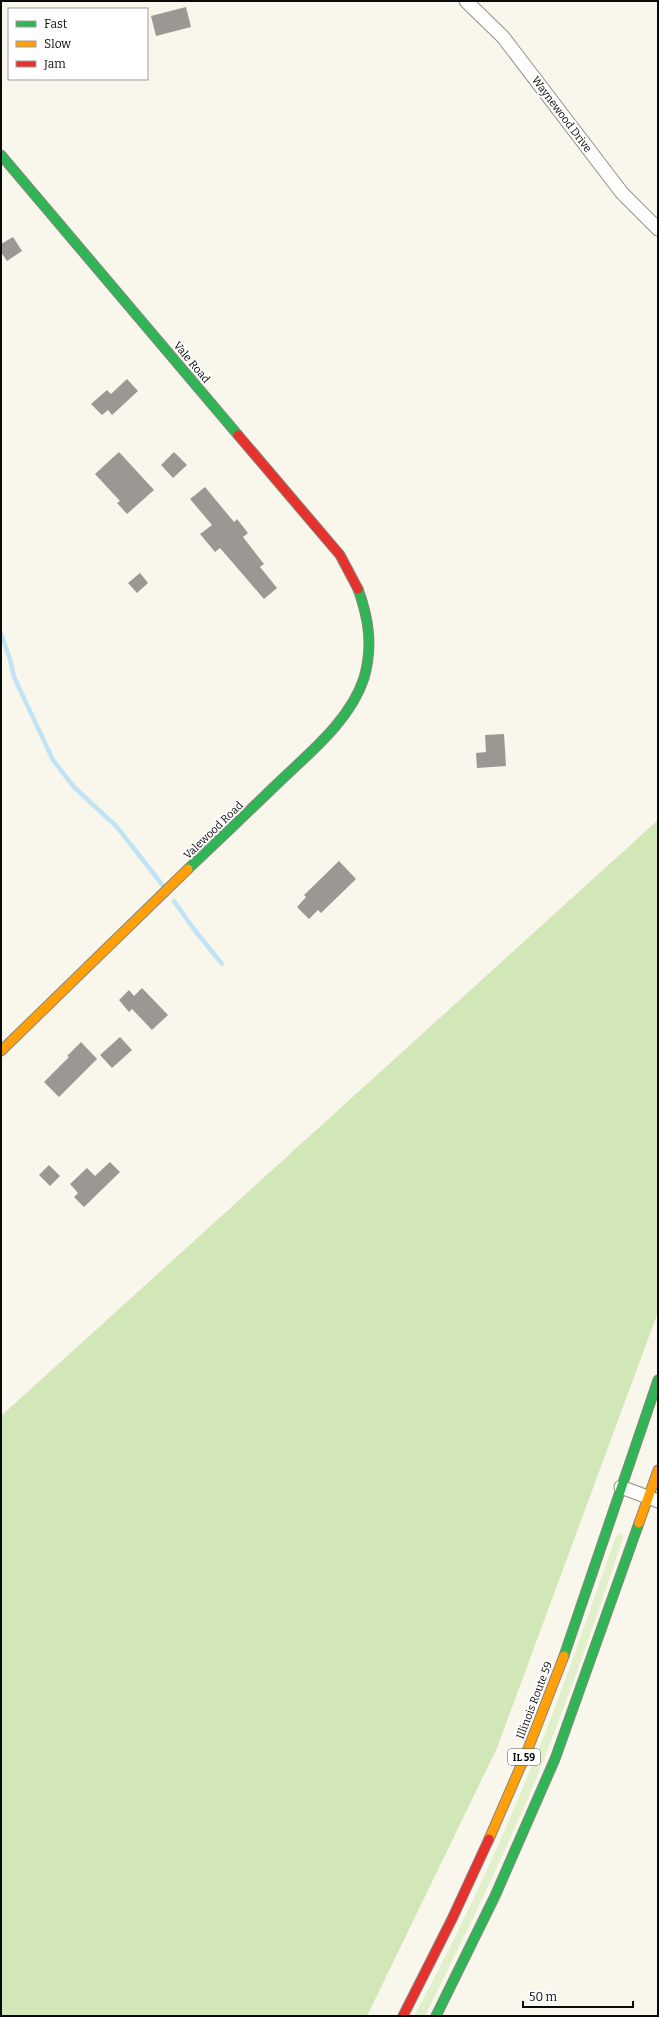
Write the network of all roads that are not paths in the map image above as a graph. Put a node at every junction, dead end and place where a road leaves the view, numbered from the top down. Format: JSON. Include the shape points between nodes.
{"nodes":[{"id":1,"x":466,"y":1,"type":"edge"},
{"id":2,"x":1,"y":155,"type":"edge"},
{"id":3,"x":658,"y":229,"type":"edge"},
{"id":4,"x":359,"y":588,"type":"joint"},
{"id":5,"x":1,"y":1051,"type":"edge"},
{"id":6,"x":658,"y":1380,"type":"edge"},
{"id":7,"x":658,"y":1470,"type":"edge"},
{"id":8,"x":621,"y":1487,"type":"junction"},
{"id":9,"x":653,"y":1499,"type":"edge"},
{"id":10,"x":403,"y":2016,"type":"edge"},
{"id":11,"x":436,"y":2016,"type":"edge"}],
"edges":[{"from":1,"to":3,"type":"street","name":"Waynewood Drive","via":[[503,37],[622,194]]},
{"from":2,"to":4,"type":"main road","name":"Vale Road","via":[[340,555]]},
{"from":4,"to":5,"type":"main road","name":"Valewood Road","via":[[371,636],[366,670],[359,690],[347,710],[321,741]]},
{"from":6,"to":8,"type":"main road","name":"Illinois Route 59","number":"IL 59"},
{"from":7,"to":9,"type":"main road","number":"IL 59"},
{"from":8,"to":9,"type":"street"},
{"from":8,"to":10,"type":"main road","name":"Illinois Route 59","number":"IL 59","via":[[561,1662],[526,1754],[480,1861]]},
{"from":9,"to":11,"type":"main road","number":"IL 59","via":[[555,1760],[498,1890]]}]}
